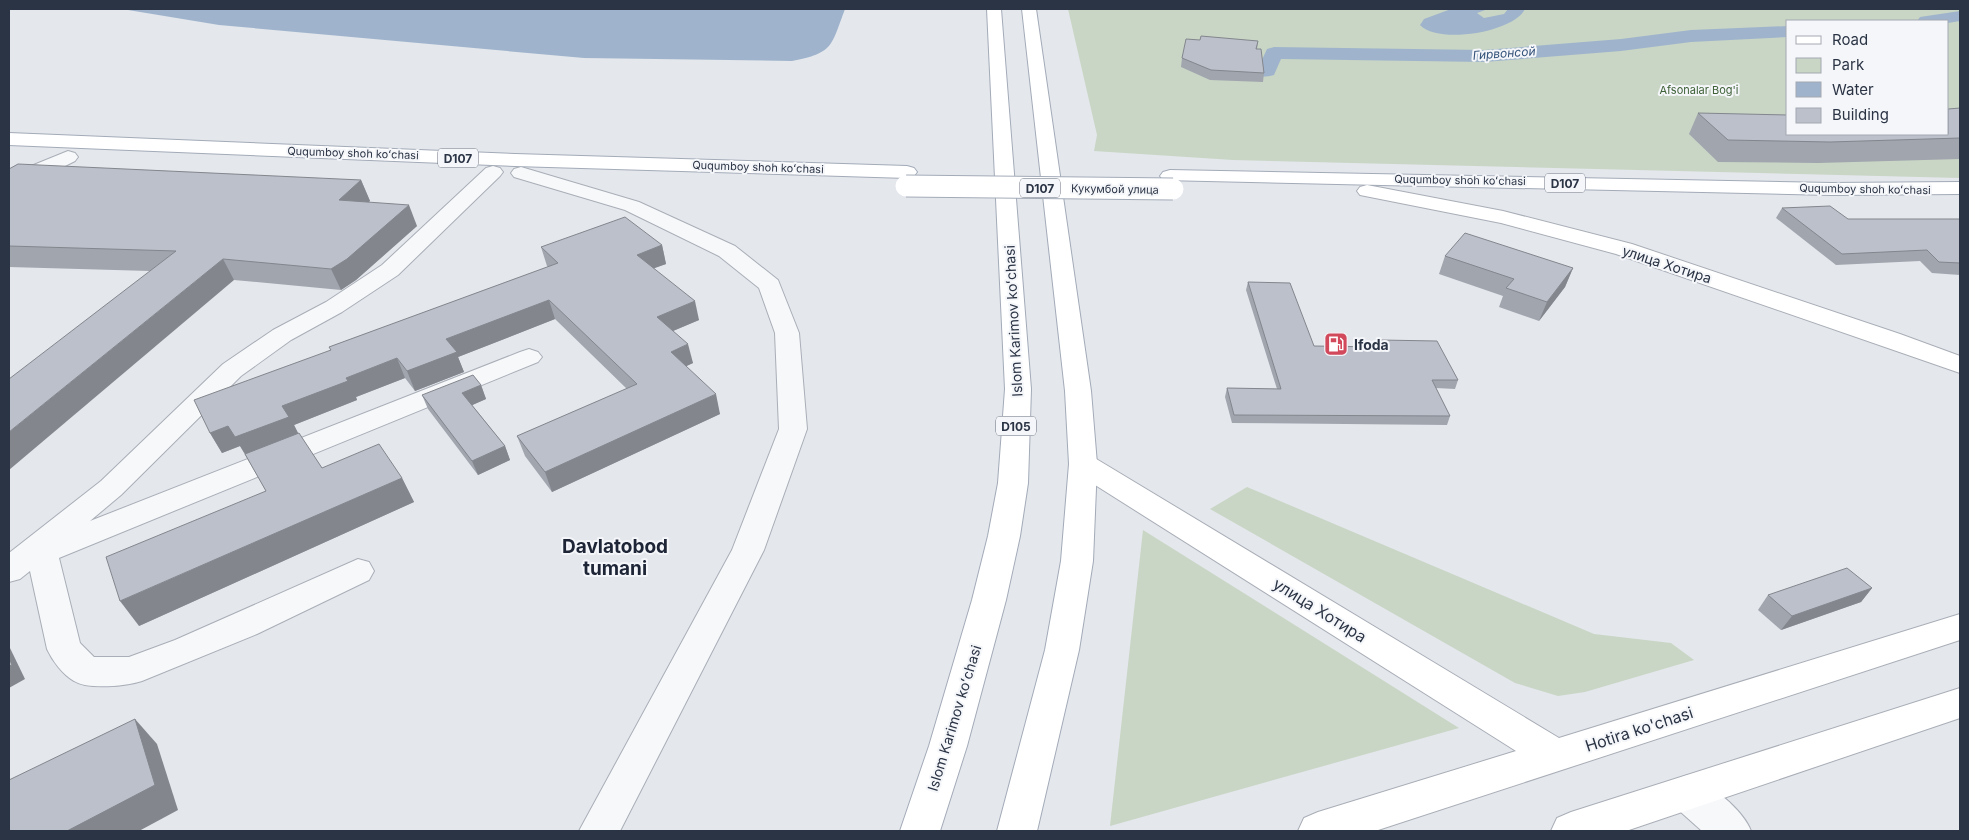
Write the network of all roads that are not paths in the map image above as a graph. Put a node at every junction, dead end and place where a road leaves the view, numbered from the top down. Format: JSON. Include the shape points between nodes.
{"nodes":[{"id":1,"x":994,"y":9,"type":"edge"},
{"id":2,"x":1029,"y":9,"type":"edge"},
{"id":3,"x":9,"y":139,"type":"edge"},
{"id":4,"x":9,"y":155,"type":"edge"},
{"id":5,"x":68,"y":157,"type":"junction"},
{"id":6,"x":493,"y":172,"type":"junction"},
{"id":7,"x":521,"y":174,"type":"junction"},
{"id":8,"x":907,"y":179,"type":"junction"},
{"id":9,"x":9,"y":181,"type":"edge"},
{"id":10,"x":1172,"y":183,"type":"junction"},
{"id":11,"x":1960,"y":188,"type":"edge"},
{"id":12,"x":1367,"y":191,"type":"junction"},
{"id":13,"x":1960,"y":202,"type":"edge"},
{"id":14,"x":1891,"y":339,"type":"junction"},
{"id":15,"x":529,"y":357,"type":"dead end"},
{"id":16,"x":1960,"y":365,"type":"edge"},
{"id":17,"x":1960,"y":385,"type":"edge"},
{"id":18,"x":1084,"y":464,"type":"junction"},
{"id":19,"x":23,"y":561,"type":"edge"},
{"id":20,"x":358,"y":571,"type":"dead end"},
{"id":21,"x":1960,"y":627,"type":"edge"},
{"id":22,"x":1960,"y":702,"type":"edge"},
{"id":23,"x":1556,"y":756,"type":"junction"},
{"id":24,"x":1688,"y":793,"type":"junction"},
{"id":25,"x":599,"y":831,"type":"edge"},
{"id":26,"x":920,"y":831,"type":"edge"},
{"id":27,"x":1017,"y":831,"type":"edge"},
{"id":28,"x":1318,"y":831,"type":"edge"},
{"id":29,"x":1571,"y":831,"type":"edge"},
{"id":30,"x":1731,"y":831,"type":"edge"}],
"edges":[{"from":1,"to":26,"type":"main road","name":"Islom Karimov koʻchasi","number":"D105","via":[[1018,389],[1013,483],[989,600],[948,746]]},
{"from":2,"to":18,"type":"main road","via":[[1078,391]]},
{"from":3,"to":8,"type":"main road","name":"Ququmboy shoh koʻchasi","number":"D107"},
{"from":4,"to":5,"type":"main road","name":"Ququmboy shoh koʻchasi","number":"D107"},
{"from":5,"to":6,"type":"main road","name":"Ququmboy shoh koʻchasi","number":"D107"},
{"from":5,"to":9,"type":"street"},
{"from":6,"to":7,"type":"main road","name":"Ququmboy shoh koʻchasi","number":"D107"},
{"from":6,"to":19,"type":"street","via":[[390,270],[334,307],[282,335],[232,370],[111,488]]},
{"from":7,"to":8,"type":"main road","name":"Ququmboy shoh koʻchasi","number":"D107"},
{"from":7,"to":25,"type":"street","via":[[632,206],[727,251],[770,285],[787,333],[793,429],[748,550]]},
{"from":8,"to":10,"type":"main road","name":"Кукумбой улица","number":"D107","bridge":true},
{"from":10,"to":11,"type":"main road","name":"Ququmboy shoh koʻchasi","number":"D107"},
{"from":10,"to":12,"type":"main road","name":"Ququmboy shoh koʻchasi","number":"D107"},
{"from":12,"to":13,"type":"main road","name":"Ququmboy shoh koʻchasi","number":"D107","via":[[1853,203]]},
{"from":12,"to":14,"type":"main road","name":"улица Хотира","via":[[1495,215],[1624,249]]},
{"from":14,"to":16,"type":"main road","name":"улица Хотира"},
{"from":14,"to":17,"type":"main road"},
{"from":15,"to":19,"type":"street"},
{"from":18,"to":23,"type":"main road","name":"улица Хотира"},
{"from":18,"to":27,"type":"main road","via":[[1077,561],[1062,650]]},
{"from":19,"to":20,"type":"street","via":[[64,650],[86,671],[130,671],[228,632]]},
{"from":21,"to":23,"type":"main road","name":"Hotira ko'chasi"},
{"from":22,"to":24,"type":"main road"},
{"from":23,"to":28,"type":"main road","name":"Hotira ko'chasi"},
{"from":24,"to":29,"type":"main road"},
{"from":24,"to":30,"type":"street"}]}
